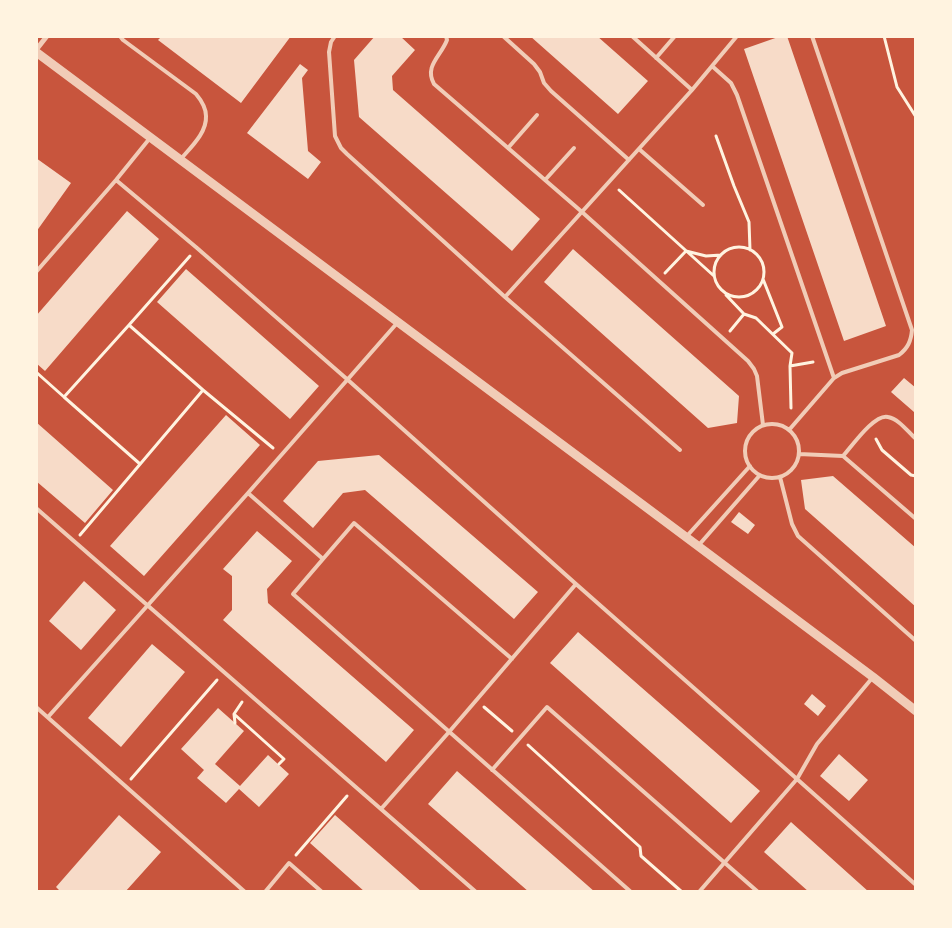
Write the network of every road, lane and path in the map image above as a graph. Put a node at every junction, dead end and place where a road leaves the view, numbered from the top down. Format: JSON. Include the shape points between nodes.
{"nodes":[{"id":1,"x":46,"y":36,"type":"edge"},
{"id":2,"x":120,"y":36,"type":"edge"},
{"id":3,"x":335,"y":36,"type":"edge"},
{"id":4,"x":446,"y":36,"type":"edge"},
{"id":5,"x":503,"y":36,"type":"edge"},
{"id":6,"x":632,"y":36,"type":"edge"},
{"id":7,"x":674,"y":36,"type":"edge"},
{"id":8,"x":738,"y":36,"type":"edge"},
{"id":9,"x":812,"y":36,"type":"edge"},
{"id":10,"x":884,"y":36,"type":"edge"},
{"id":11,"x":36,"y":51,"type":"edge"},
{"id":12,"x":656,"y":58,"type":"junction"},
{"id":13,"x":712,"y":66,"type":"junction"},
{"id":14,"x":692,"y":90,"type":"junction"},
{"id":15,"x":537,"y":115,"type":"dead end"},
{"id":16,"x":916,"y":117,"type":"edge"},
{"id":17,"x":716,"y":136,"type":"dead end"},
{"id":18,"x":150,"y":138,"type":"junction"},
{"id":19,"x":508,"y":148,"type":"junction"},
{"id":20,"x":574,"y":148,"type":"dead end"},
{"id":21,"x":639,"y":149,"type":"junction"},
{"id":22,"x":180,"y":160,"type":"junction"},
{"id":23,"x":629,"y":160,"type":"junction"},
{"id":24,"x":116,"y":180,"type":"junction"},
{"id":25,"x":545,"y":180,"type":"junction"},
{"id":26,"x":619,"y":190,"type":"dead end"},
{"id":27,"x":703,"y":204,"type":"dead end"},
{"id":28,"x":582,"y":212,"type":"junction"},
{"id":29,"x":197,"y":248,"type":"junction"},
{"id":30,"x":750,"y":250,"type":"junction"},
{"id":31,"x":686,"y":251,"type":"junction"},
{"id":32,"x":721,"y":255,"type":"junction"},
{"id":33,"x":36,"y":272,"type":"edge"},
{"id":34,"x":714,"y":277,"type":"junction"},
{"id":35,"x":763,"y":279,"type":"junction"},
{"id":36,"x":658,"y":281,"type":"junction"},
{"id":37,"x":722,"y":290,"type":"junction"},
{"id":38,"x":505,"y":297,"type":"junction"},
{"id":39,"x":744,"y":314,"type":"junction"},
{"id":40,"x":398,"y":322,"type":"junction"},
{"id":41,"x":129,"y":325,"type":"junction"},
{"id":42,"x":773,"y":334,"type":"junction"},
{"id":43,"x":723,"y":339,"type":"junction"},
{"id":44,"x":813,"y":362,"type":"dead end"},
{"id":45,"x":790,"y":366,"type":"junction"},
{"id":46,"x":36,"y":372,"type":"edge"},
{"id":47,"x":834,"y":378,"type":"junction"},
{"id":48,"x":348,"y":380,"type":"junction"},
{"id":49,"x":203,"y":390,"type":"junction"},
{"id":50,"x":64,"y":397,"type":"junction"},
{"id":51,"x":791,"y":408,"type":"dead end"},
{"id":52,"x":764,"y":425,"type":"junction"},
{"id":53,"x":789,"y":430,"type":"junction"},
{"id":54,"x":916,"y":438,"type":"edge"},
{"id":55,"x":876,"y":439,"type":"dead end"},
{"id":56,"x":680,"y":450,"type":"dead end"},
{"id":57,"x":799,"y":454,"type":"junction"},
{"id":58,"x":281,"y":455,"type":"junction"},
{"id":59,"x":843,"y":456,"type":"junction"},
{"id":60,"x":140,"y":464,"type":"junction"},
{"id":61,"x":750,"y":466,"type":"junction"},
{"id":62,"x":760,"y":475,"type":"junction"},
{"id":63,"x":916,"y":476,"type":"edge"},
{"id":64,"x":780,"y":477,"type":"junction"},
{"id":65,"x":248,"y":493,"type":"junction"},
{"id":66,"x":36,"y":508,"type":"edge"},
{"id":67,"x":916,"y":519,"type":"edge"},
{"id":68,"x":686,"y":537,"type":"junction"},
{"id":69,"x":74,"y":541,"type":"junction"},
{"id":70,"x":698,"y":546,"type":"junction"},
{"id":71,"x":323,"y":559,"type":"junction"},
{"id":72,"x":576,"y":584,"type":"junction"},
{"id":73,"x":148,"y":605,"type":"junction"},
{"id":74,"x":916,"y":641,"type":"edge"},
{"id":75,"x":512,"y":659,"type":"junction"},
{"id":76,"x":224,"y":672,"type":"junction"},
{"id":77,"x":873,"y":678,"type":"junction"},
{"id":78,"x":250,"y":694,"type":"junction"},
{"id":79,"x":476,"y":700,"type":"junction"},
{"id":80,"x":36,"y":707,"type":"edge"},
{"id":81,"x":916,"y":711,"type":"edge"},
{"id":82,"x":234,"y":714,"type":"junction"},
{"id":83,"x":48,"y":717,"type":"junction"},
{"id":84,"x":235,"y":723,"type":"dead end"},
{"id":85,"x":449,"y":732,"type":"junction"},
{"id":86,"x":520,"y":738,"type":"junction"},
{"id":87,"x":279,"y":764,"type":"dead end"},
{"id":88,"x":492,"y":770,"type":"junction"},
{"id":89,"x":798,"y":779,"type":"junction"},
{"id":90,"x":125,"y":785,"type":"junction"},
{"id":91,"x":347,"y":796,"type":"dead end"},
{"id":92,"x":381,"y":809,"type":"junction"},
{"id":93,"x":725,"y":862,"type":"junction"},
{"id":94,"x":289,"y":864,"type":"junction"},
{"id":95,"x":916,"y":885,"type":"edge"},
{"id":96,"x":245,"y":892,"type":"edge"},
{"id":97,"x":265,"y":892,"type":"edge"},
{"id":98,"x":322,"y":892,"type":"edge"},
{"id":99,"x":476,"y":892,"type":"edge"},
{"id":100,"x":631,"y":892,"type":"edge"},
{"id":101,"x":682,"y":892,"type":"edge"},
{"id":102,"x":699,"y":892,"type":"edge"},
{"id":103,"x":758,"y":892,"type":"edge"}],
"edges":[{"from":1,"to":11,"type":"street"},
{"from":2,"to":22,"type":"lane","via":[[196,94],[203,104],[206,115],[201,134]]},
{"from":3,"to":38,"type":"lane","via":[[329,52],[335,136],[341,148]]},
{"from":4,"to":19,"type":"lane","via":[[444,47],[430,69],[430,77]]},
{"from":5,"to":23,"type":"lane","via":[[534,64],[551,91]]},
{"from":6,"to":12,"type":"lane"},
{"from":7,"to":12,"type":"lane"},
{"from":8,"to":13,"type":"lane"},
{"from":9,"to":47,"type":"lane","via":[[912,330],[911,341],[899,355],[842,372]]},
{"from":10,"to":16,"type":"path","via":[[897,87]]},
{"from":11,"to":18,"type":"street"},
{"from":12,"to":14,"type":"lane"},
{"from":13,"to":14,"type":"lane"},
{"from":13,"to":47,"type":"lane","via":[[731,83],[737,95]]},
{"from":14,"to":21,"type":"lane"},
{"from":15,"to":19,"type":"lane"},
{"from":17,"to":30,"type":"path","via":[[749,222]]},
{"from":18,"to":22,"type":"street"},
{"from":18,"to":24,"type":"lane"},
{"from":19,"to":25,"type":"lane"},
{"from":20,"to":25,"type":"lane"},
{"from":21,"to":23,"type":"lane"},
{"from":21,"to":27,"type":"lane"},
{"from":22,"to":40,"type":"street"},
{"from":23,"to":28,"type":"lane"},
{"from":24,"to":29,"type":"lane"},
{"from":24,"to":33,"type":"lane"},
{"from":25,"to":28,"type":"lane"},
{"from":26,"to":31,"type":"path"},
{"from":28,"to":36,"type":"lane"},
{"from":28,"to":38,"type":"lane"},
{"from":29,"to":41,"type":"path"},
{"from":29,"to":48,"type":"lane"},
{"from":30,"to":32,"type":"path","via":[[735,248]]},
{"from":30,"to":35,"type":"path","via":[[761,262]]},
{"from":31,"to":32,"type":"path","via":[[706,256]]},
{"from":31,"to":34,"type":"path"},
{"from":31,"to":36,"type":"path"},
{"from":32,"to":34,"type":"path"},
{"from":34,"to":37,"type":"path"},
{"from":35,"to":37,"type":"path","via":[[753,293],[745,296],[728,295]]},
{"from":35,"to":42,"type":"path","via":[[782,327]]},
{"from":36,"to":43,"type":"lane"},
{"from":37,"to":39,"type":"path"},
{"from":38,"to":56,"type":"lane"},
{"from":39,"to":42,"type":"path","via":[[756,318]]},
{"from":39,"to":43,"type":"path"},
{"from":40,"to":48,"type":"lane"},
{"from":40,"to":68,"type":"street"},
{"from":41,"to":49,"type":"path"},
{"from":41,"to":50,"type":"path"},
{"from":42,"to":45,"type":"path","via":[[792,353]]},
{"from":43,"to":52,"type":"lane","via":[[754,369]]},
{"from":44,"to":45,"type":"path"},
{"from":45,"to":51,"type":"path"},
{"from":46,"to":50,"type":"path"},
{"from":47,"to":53,"type":"lane"},
{"from":48,"to":58,"type":"lane"},
{"from":48,"to":72,"type":"lane"},
{"from":49,"to":58,"type":"path"},
{"from":49,"to":60,"type":"path"},
{"from":50,"to":60,"type":"path"},
{"from":52,"to":53,"type":"lane","via":[[776,424]]},
{"from":52,"to":61,"type":"lane","via":[[747,441],[745,450]]},
{"from":53,"to":57,"type":"lane","via":[[797,440]]},
{"from":54,"to":59,"type":"lane","via":[[888,416],[880,417]]},
{"from":55,"to":63,"type":"path","via":[[882,450]]},
{"from":57,"to":59,"type":"lane"},
{"from":57,"to":64,"type":"lane","via":[[794,467]]},
{"from":58,"to":65,"type":"lane"},
{"from":59,"to":67,"type":"lane"},
{"from":60,"to":69,"type":"path"},
{"from":61,"to":62,"type":"lane"},
{"from":61,"to":68,"type":"lane"},
{"from":62,"to":64,"type":"lane"},
{"from":62,"to":70,"type":"lane"},
{"from":64,"to":74,"type":"lane","via":[[798,536]]},
{"from":65,"to":71,"type":"lane"},
{"from":65,"to":73,"type":"lane"},
{"from":66,"to":69,"type":"lane"},
{"from":68,"to":70,"type":"street"},
{"from":69,"to":73,"type":"lane"},
{"from":70,"to":77,"type":"street"},
{"from":71,"to":75,"type":"lane","via":[[354,523]]},
{"from":71,"to":85,"type":"lane","via":[[292,594]]},
{"from":72,"to":75,"type":"lane"},
{"from":72,"to":89,"type":"lane"},
{"from":73,"to":76,"type":"lane"},
{"from":73,"to":83,"type":"lane"},
{"from":75,"to":79,"type":"lane"},
{"from":76,"to":78,"type":"lane"},
{"from":76,"to":90,"type":"path"},
{"from":77,"to":81,"type":"street"},
{"from":77,"to":89,"type":"lane","via":[[816,744]]},
{"from":78,"to":82,"type":"path"},
{"from":78,"to":92,"type":"lane"},
{"from":79,"to":85,"type":"lane"},
{"from":79,"to":86,"type":"path"},
{"from":80,"to":83,"type":"lane"},
{"from":82,"to":84,"type":"path"},
{"from":82,"to":87,"type":"path","via":[[284,759]]},
{"from":83,"to":90,"type":"lane"},
{"from":85,"to":88,"type":"lane"},
{"from":85,"to":92,"type":"lane"},
{"from":86,"to":88,"type":"lane"},
{"from":86,"to":93,"type":"lane","via":[[547,707]]},
{"from":86,"to":101,"type":"path","via":[[640,848],[642,856]]},
{"from":88,"to":100,"type":"lane"},
{"from":89,"to":93,"type":"lane"},
{"from":89,"to":95,"type":"lane"},
{"from":90,"to":96,"type":"lane"},
{"from":91,"to":94,"type":"path"},
{"from":92,"to":99,"type":"lane"},
{"from":93,"to":102,"type":"lane"},
{"from":93,"to":103,"type":"lane"},
{"from":94,"to":97,"type":"lane"},
{"from":94,"to":98,"type":"lane"}]}
